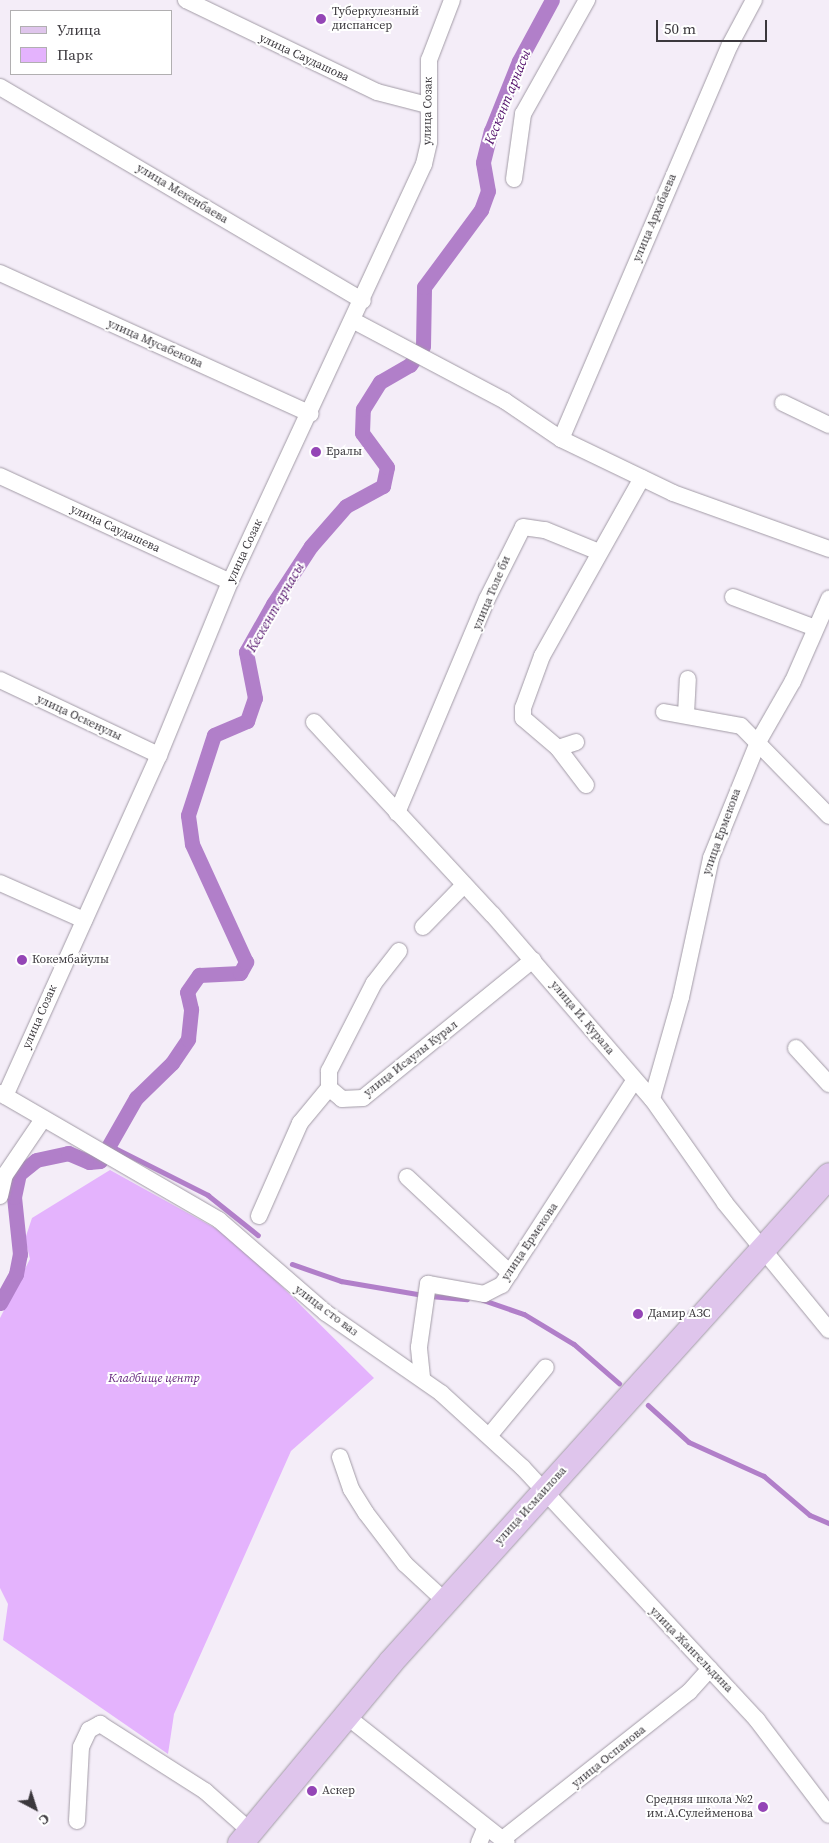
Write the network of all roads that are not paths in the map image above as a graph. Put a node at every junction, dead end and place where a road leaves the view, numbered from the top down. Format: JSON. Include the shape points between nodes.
{"nodes":[{"id":1,"x":186,"y":0,"type":"edge"},
{"id":2,"x":452,"y":0,"type":"edge"},
{"id":3,"x":587,"y":0,"type":"edge"},
{"id":4,"x":754,"y":0,"type":"edge"},
{"id":5,"x":0,"y":87,"type":"edge"},
{"id":6,"x":427,"y":105,"type":"junction"},
{"id":7,"x":514,"y":179,"type":"dead end"},
{"id":8,"x":0,"y":273,"type":"edge"},
{"id":9,"x":363,"y":302,"type":"junction"},
{"id":10,"x":354,"y":321,"type":"junction"},
{"id":11,"x":783,"y":403,"type":"dead end"},
{"id":12,"x":311,"y":414,"type":"junction"},
{"id":13,"x":829,"y":425,"type":"edge"},
{"id":14,"x":561,"y":438,"type":"junction"},
{"id":15,"x":0,"y":476,"type":"edge"},
{"id":16,"x":642,"y":478,"type":"junction"},
{"id":17,"x":829,"y":549,"type":"edge"},
{"id":18,"x":599,"y":552,"type":"junction"},
{"id":19,"x":230,"y":582,"type":"junction"},
{"id":20,"x":732,"y":597,"type":"dead end"},
{"id":21,"x":829,"y":599,"type":"edge"},
{"id":22,"x":815,"y":628,"type":"junction"},
{"id":23,"x":688,"y":679,"type":"dead end"},
{"id":24,"x":0,"y":680,"type":"edge"},
{"id":25,"x":664,"y":712,"type":"dead end"},
{"id":26,"x":686,"y":714,"type":"junction"},
{"id":27,"x":314,"y":722,"type":"dead end"},
{"id":28,"x":576,"y":742,"type":"dead end"},
{"id":29,"x":758,"y":742,"type":"junction"},
{"id":30,"x":558,"y":748,"type":"junction"},
{"id":31,"x":159,"y":755,"type":"junction"},
{"id":32,"x":586,"y":785,"type":"dead end"},
{"id":33,"x":397,"y":813,"type":"junction"},
{"id":34,"x":829,"y":816,"type":"edge"},
{"id":35,"x":0,"y":883,"type":"edge"},
{"id":36,"x":464,"y":885,"type":"junction"},
{"id":37,"x":84,"y":920,"type":"junction"},
{"id":38,"x":422,"y":928,"type":"dead end"},
{"id":39,"x":399,"y":952,"type":"dead end"},
{"id":40,"x":533,"y":960,"type":"junction"},
{"id":41,"x":796,"y":1048,"type":"dead end"},
{"id":42,"x":634,"y":1081,"type":"junction"},
{"id":43,"x":829,"y":1084,"type":"edge"},
{"id":44,"x":329,"y":1088,"type":"junction"},
{"id":45,"x":3,"y":1094,"type":"edge"},
{"id":46,"x":652,"y":1099,"type":"junction"},
{"id":47,"x":42,"y":1119,"type":"junction"},
{"id":48,"x":829,"y":1175,"type":"edge"},
{"id":49,"x":407,"y":1177,"type":"dead end"},
{"id":50,"x":0,"y":1196,"type":"edge"},
{"id":51,"x":259,"y":1216,"type":"dead end"},
{"id":52,"x":763,"y":1249,"type":"junction"},
{"id":53,"x":510,"y":1273,"type":"junction"},
{"id":54,"x":829,"y":1330,"type":"edge"},
{"id":55,"x":546,"y":1367,"type":"dead end"},
{"id":56,"x":422,"y":1377,"type":"junction"},
{"id":57,"x":489,"y":1436,"type":"junction"},
{"id":58,"x":340,"y":1457,"type":"dead end"},
{"id":59,"x":544,"y":1491,"type":"junction"},
{"id":60,"x":445,"y":1601,"type":"junction"},
{"id":61,"x":710,"y":1669,"type":"junction"},
{"id":62,"x":345,"y":1715,"type":"junction"},
{"id":63,"x":829,"y":1815,"type":"edge"},
{"id":64,"x":77,"y":1821,"type":"dead end"},
{"id":65,"x":482,"y":1836,"type":"edge"},
{"id":66,"x":245,"y":1837,"type":"edge"},
{"id":67,"x":505,"y":1841,"type":"edge"}],
"edges":[{"from":1,"to":6,"type":"street","name":"улица Саудашова","via":[[377,92]]},
{"from":2,"to":6,"type":"street","name":"улица Созак","via":[[429,60]]},
{"from":3,"to":7,"type":"street","via":[[523,114]]},
{"from":4,"to":14,"type":"street","name":"улица Архабаева","via":[[730,45]]},
{"from":5,"to":9,"type":"street","name":"улица Мекенбаева"},
{"from":6,"to":9,"type":"street","name":"улица Созак","via":[[429,142],[424,164]]},
{"from":8,"to":12,"type":"street","name":"улица Мусабекова"},
{"from":9,"to":10,"type":"street","name":"улица Созак"},
{"from":10,"to":12,"type":"street","name":"улица Созак"},
{"from":10,"to":14,"type":"street","via":[[521,410]]},
{"from":11,"to":13,"type":"street"},
{"from":12,"to":19,"type":"street","name":"улица Созак"},
{"from":14,"to":16,"type":"street"},
{"from":15,"to":19,"type":"street","name":"улица Саудашева"},
{"from":16,"to":17,"type":"street","via":[[731,518]]},
{"from":16,"to":18,"type":"street"},
{"from":18,"to":30,"type":"street","via":[[542,656],[523,708],[523,718]]},
{"from":18,"to":33,"type":"street","name":"улица Толе би","via":[[546,530],[523,527],[487,599]]},
{"from":19,"to":31,"type":"street","name":"улица Созак"},
{"from":20,"to":22,"type":"street"},
{"from":21,"to":22,"type":"street","name":"улица Ермекова"},
{"from":22,"to":29,"type":"street","name":"улица Ермекова","via":[[793,681]]},
{"from":23,"to":26,"type":"street"},
{"from":24,"to":31,"type":"street","name":"улица Оскенулы"},
{"from":25,"to":26,"type":"street"},
{"from":26,"to":29,"type":"street","via":[[741,726]]},
{"from":27,"to":33,"type":"street","name":"улица И. Курала"},
{"from":28,"to":30,"type":"street"},
{"from":29,"to":34,"type":"street"},
{"from":29,"to":46,"type":"street","name":"улица Ермекова","via":[[711,858],[681,997]]},
{"from":30,"to":32,"type":"street"},
{"from":31,"to":37,"type":"street","name":"улица Созак"},
{"from":33,"to":36,"type":"street","name":"улица И. Курала"},
{"from":35,"to":37,"type":"street"},
{"from":36,"to":38,"type":"street"},
{"from":36,"to":40,"type":"street","name":"улица И. Курала"},
{"from":37,"to":45,"type":"street","name":"улица Созак"},
{"from":39,"to":44,"type":"street","via":[[374,983],[329,1071]]},
{"from":40,"to":42,"type":"street","name":"улица И. Курала"},
{"from":40,"to":44,"type":"street","name":"улица Исаулы Курал","via":[[363,1098],[349,1101]]},
{"from":41,"to":43,"type":"street"},
{"from":42,"to":46,"type":"street","name":"улица И. Курала"},
{"from":42,"to":53,"type":"street","name":"улица Ермекова"},
{"from":44,"to":51,"type":"street","via":[[300,1123]]},
{"from":45,"to":47,"type":"street","name":"улица сто ваз"},
{"from":46,"to":52,"type":"street","name":"улица И. Курала","via":[[694,1162]]},
{"from":47,"to":50,"type":"street","via":[[5,1175]]},
{"from":47,"to":56,"type":"street","name":"улица сто ваз","via":[[219,1220],[326,1313]]},
{"from":48,"to":52,"type":"main road","name":"улица Исмаилова"},
{"from":49,"to":53,"type":"street"},
{"from":52,"to":54,"type":"street","name":"улица И. Курала"},
{"from":52,"to":59,"type":"main road","name":"улица Исмаилова"},
{"from":53,"to":56,"type":"street","name":"улица Ермекова","via":[[502,1285],[484,1294],[428,1284],[419,1347]]},
{"from":55,"to":57,"type":"street"},
{"from":56,"to":57,"type":"street","name":"улица сто ваз"},
{"from":57,"to":59,"type":"street","name":"улица сто ваз"},
{"from":58,"to":60,"type":"street","via":[[350,1490],[366,1513],[405,1564]]},
{"from":59,"to":60,"type":"main road","name":"улица Исмаилова"},
{"from":59,"to":61,"type":"street","name":"улица Жангельдина"},
{"from":60,"to":62,"type":"main road","name":"улица Исмаилова"},
{"from":61,"to":63,"type":"street","name":"улица Жангельдина","via":[[801,1773]]},
{"from":61,"to":67,"type":"street","name":"улица Оспанова","via":[[689,1692]]},
{"from":62,"to":65,"type":"street","name":"улица Оспанова"},
{"from":62,"to":66,"type":"main road","name":"улица Исмаилова"},
{"from":64,"to":66,"type":"street","via":[[81,1746],[94,1726],[100,1724],[164,1757]]},
{"from":65,"to":67,"type":"street","name":"улица Оспанова"}]}
